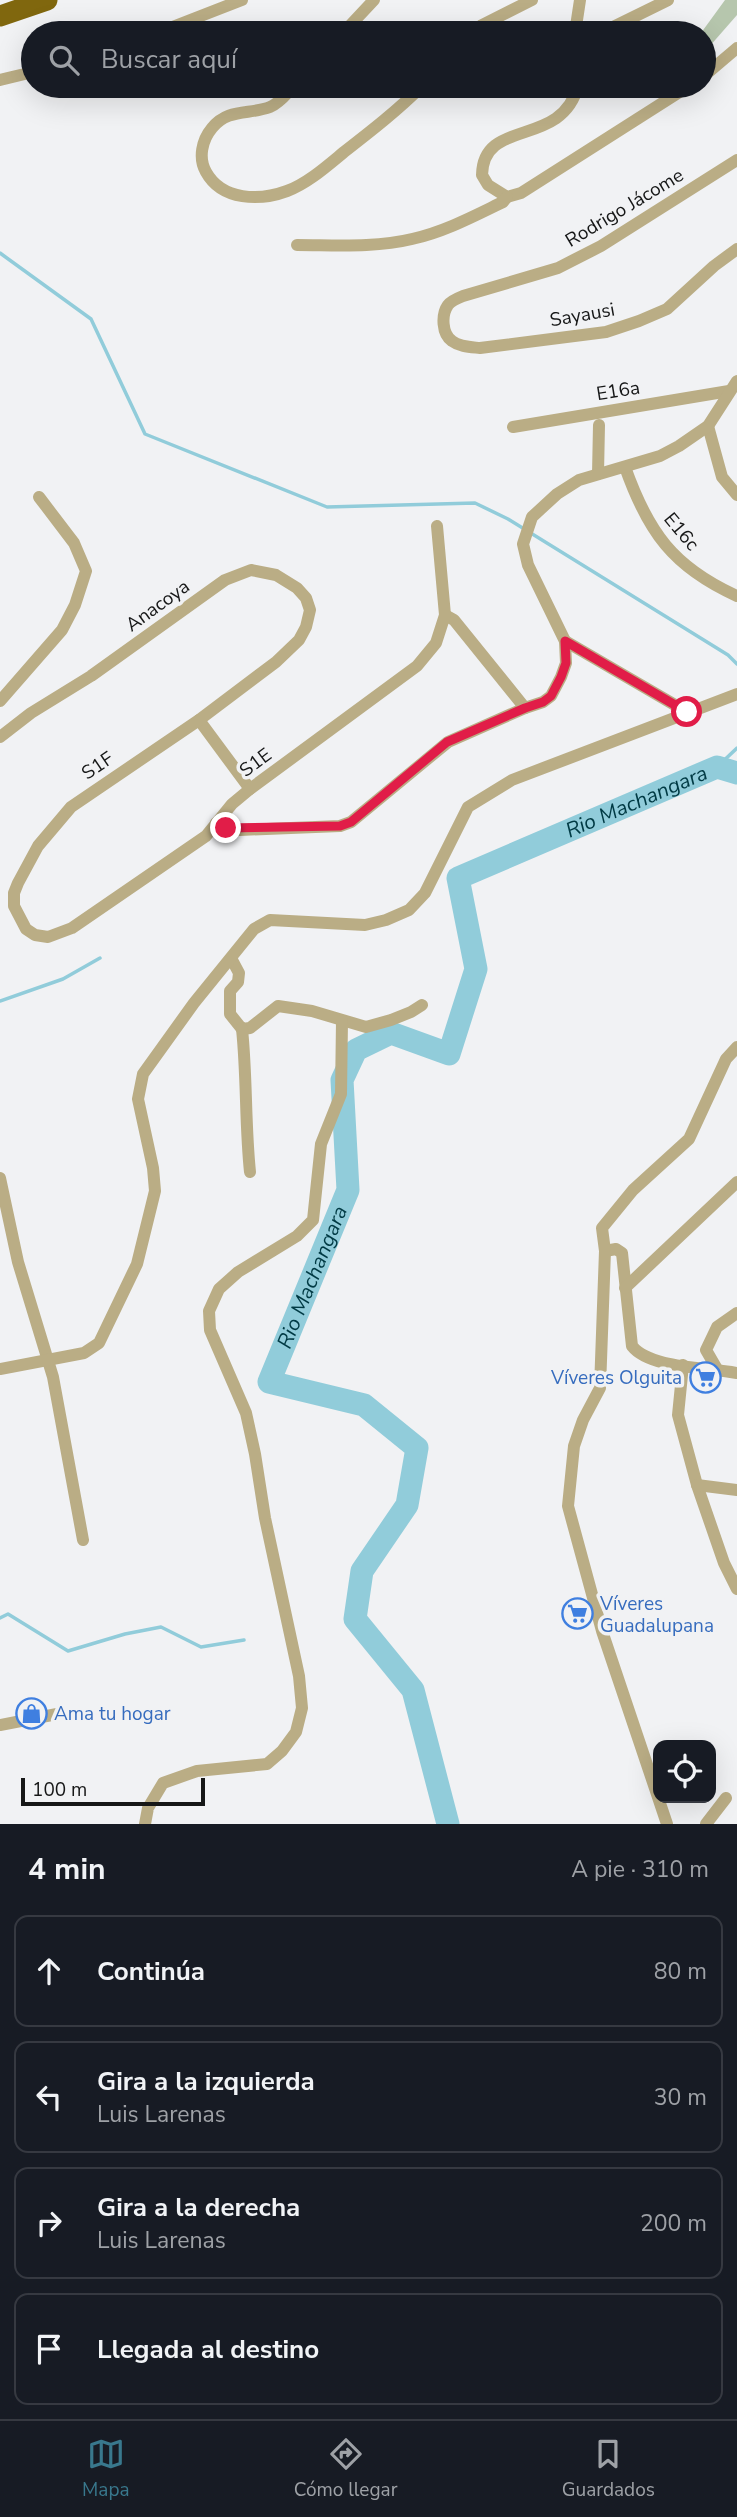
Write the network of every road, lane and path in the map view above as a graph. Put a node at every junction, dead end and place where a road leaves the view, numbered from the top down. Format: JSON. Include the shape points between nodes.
{"nodes":[{"id":1,"x":47,"y":0,"type":"edge"},
{"id":2,"x":242,"y":0,"type":"edge"},
{"id":3,"x":374,"y":0,"type":"edge"},
{"id":4,"x":532,"y":0,"type":"edge"},
{"id":5,"x":580,"y":0,"type":"edge"},
{"id":6,"x":668,"y":0,"type":"edge"},
{"id":7,"x":0,"y":16,"type":"edge"},
{"id":8,"x":188,"y":21,"type":"edge"},
{"id":9,"x":354,"y":21,"type":"edge"},
{"id":10,"x":488,"y":21,"type":"edge"},
{"id":11,"x":577,"y":21,"type":"edge"},
{"id":12,"x":625,"y":21,"type":"edge"},
{"id":13,"x":737,"y":48,"type":"edge"},
{"id":14,"x":716,"y":66,"type":"edge"},
{"id":15,"x":21,"y":75,"type":"edge"},
{"id":16,"x":0,"y":80,"type":"edge"},
{"id":17,"x":282,"y":98,"type":"edge"},
{"id":18,"x":410,"y":98,"type":"edge"},
{"id":19,"x":574,"y":98,"type":"edge"},
{"id":20,"x":669,"y":98,"type":"edge"},
{"id":21,"x":737,"y":160,"type":"edge"},
{"id":22,"x":508,"y":197,"type":"junction"},
{"id":23,"x":297,"y":245,"type":"dead end"},
{"id":24,"x":737,"y":250,"type":"edge"},
{"id":25,"x":449,"y":304,"type":"joint"},
{"id":26,"x":733,"y":386,"type":"edge"},
{"id":27,"x":599,"y":425,"type":"dead end"},
{"id":28,"x":708,"y":426,"type":"junction"},
{"id":29,"x":513,"y":427,"type":"dead end"},
{"id":30,"x":625,"y":467,"type":"junction"},
{"id":31,"x":598,"y":474,"type":"junction"},
{"id":32,"x":737,"y":495,"type":"edge"},
{"id":33,"x":40,"y":497,"type":"dead end"},
{"id":34,"x":437,"y":526,"type":"dead end"},
{"id":35,"x":737,"y":596,"type":"edge"},
{"id":36,"x":445,"y":615,"type":"junction"},
{"id":37,"x":299,"y":640,"type":"joint"},
{"id":38,"x":565,"y":641,"type":"junction"},
{"id":39,"x":737,"y":694,"type":"edge"},
{"id":40,"x":0,"y":701,"type":"edge"},
{"id":41,"x":525,"y":708,"type":"junction"},
{"id":42,"x":687,"y":712,"type":"junction"},
{"id":43,"x":199,"y":720,"type":"junction"},
{"id":44,"x":0,"y":737,"type":"edge"},
{"id":45,"x":250,"y":789,"type":"junction"},
{"id":46,"x":216,"y":823,"type":"junction"},
{"id":47,"x":72,"y":928,"type":"joint"},
{"id":48,"x":231,"y":958,"type":"junction"},
{"id":49,"x":422,"y":1005,"type":"dead end"},
{"id":50,"x":342,"y":1021,"type":"junction"},
{"id":51,"x":242,"y":1029,"type":"junction"},
{"id":52,"x":737,"y":1047,"type":"edge"},
{"id":53,"x":732,"y":1061,"type":"edge"},
{"id":54,"x":250,"y":1172,"type":"dead end"},
{"id":55,"x":0,"y":1178,"type":"edge"},
{"id":56,"x":737,"y":1182,"type":"edge"},
{"id":57,"x":605,"y":1251,"type":"junction"},
{"id":58,"x":625,"y":1288,"type":"junction"},
{"id":59,"x":737,"y":1313,"type":"edge"},
{"id":60,"x":48,"y":1360,"type":"junction"},
{"id":61,"x":683,"y":1365,"type":"junction"},
{"id":62,"x":0,"y":1369,"type":"edge"},
{"id":63,"x":717,"y":1369,"type":"junction"},
{"id":64,"x":737,"y":1373,"type":"edge"},
{"id":65,"x":697,"y":1485,"type":"junction"},
{"id":66,"x":737,"y":1490,"type":"edge"},
{"id":67,"x":83,"y":1540,"type":"dead end"},
{"id":68,"x":737,"y":1588,"type":"edge"},
{"id":69,"x":57,"y":1713,"type":"dead end"},
{"id":70,"x":0,"y":1725,"type":"edge"},
{"id":71,"x":726,"y":1798,"type":"dead end"},
{"id":72,"x":145,"y":1824,"type":"edge"},
{"id":73,"x":667,"y":1824,"type":"edge"},
{"id":74,"x":706,"y":1824,"type":"edge"}],
"edges":[{"from":1,"to":7,"type":"highway"},
{"from":2,"to":8,"type":"street"},
{"from":3,"to":9,"type":"street"},
{"from":4,"to":10,"type":"street"},
{"from":5,"to":11,"type":"street"},
{"from":6,"to":12,"type":"street"},
{"from":13,"to":14,"type":"street"},
{"from":15,"to":16,"type":"street"},
{"from":17,"to":18,"type":"street","via":[[274,106],[222,117],[211,129],[203,142],[203,167],[220,188],[238,196],[261,198],[288,191]]},
{"from":19,"to":22,"type":"street","via":[[555,120],[509,137],[485,155],[482,175],[488,185]]},
{"from":20,"to":22,"type":"street","via":[[522,193]]},
{"from":21,"to":25,"type":"street","name":"Rodrigo Jácome","via":[[558,268]]},
{"from":22,"to":23,"type":"street","via":[[442,231],[411,240]]},
{"from":24,"to":25,"type":"street","name":"Sayausi","via":[[667,309],[606,332],[480,348],[463,346],[444,332]]},
{"from":26,"to":28,"type":"street"},
{"from":26,"to":29,"type":"street","name":"E16a"},
{"from":27,"to":31,"type":"street"},
{"from":28,"to":30,"type":"street","via":[[660,456]]},
{"from":28,"to":32,"type":"street","via":[[722,477]]},
{"from":30,"to":31,"type":"street"},
{"from":30,"to":35,"type":"street","name":"E16c","via":[[653,531],[699,577]]},
{"from":31,"to":38,"type":"street","via":[[557,494],[532,517],[523,544],[528,565]]},
{"from":33,"to":40,"type":"street","via":[[75,543],[86,571],[62,629]]},
{"from":34,"to":36,"type":"street"},
{"from":36,"to":41,"type":"street","via":[[454,620]]},
{"from":36,"to":45,"type":"street","name":"S1E","via":[[436,643],[417,666]]},
{"from":37,"to":43,"type":"street","name":"S1F"},
{"from":37,"to":44,"type":"street","name":"Anacoya","via":[[310,610],[306,598],[276,575],[251,570],[225,580]]},
{"from":38,"to":41,"type":"street","via":[[566,663],[551,696]]},
{"from":38,"to":42,"type":"street"},
{"from":39,"to":42,"type":"street"},
{"from":41,"to":46,"type":"street","via":[[447,742],[351,822],[240,830]]},
{"from":42,"to":48,"type":"street","via":[[512,780],[468,807],[425,893],[410,909],[365,925],[270,920],[254,929]]},
{"from":43,"to":45,"type":"street"},
{"from":43,"to":47,"type":"street","name":"S1F","via":[[71,807],[38,846],[14,893],[14,906],[26,929],[35,935],[48,937]]},
{"from":45,"to":46,"type":"street","name":"S1E"},
{"from":46,"to":47,"type":"street","name":"S1E","via":[[206,836]]},
{"from":48,"to":51,"type":"street","via":[[239,973],[230,991],[230,1014]]},
{"from":48,"to":60,"type":"street","via":[[143,1074],[138,1099],[155,1191],[137,1264],[99,1343],[84,1353]]},
{"from":49,"to":50,"type":"street","via":[[366,1027]]},
{"from":50,"to":51,"type":"street","via":[[278,1006]]},
{"from":50,"to":72,"type":"street","via":[[341,1094],[321,1144],[313,1220],[297,1236],[238,1272],[219,1289],[209,1311],[210,1330],[246,1413],[302,1708],[296,1731],[267,1764],[197,1772],[163,1783],[148,1808]]},
{"from":51,"to":54,"type":"street"},
{"from":52,"to":53,"type":"street"},
{"from":53,"to":57,"type":"street","via":[[688,1139],[605,1222]]},
{"from":55,"to":60,"type":"street","via":[[18,1262]]},
{"from":56,"to":58,"type":"street"},
{"from":57,"to":58,"type":"street","via":[[622,1253]]},
{"from":57,"to":73,"type":"street","via":[[600,1388],[574,1446],[568,1506],[602,1631]]},
{"from":58,"to":61,"type":"street","via":[[632,1346],[651,1360]]},
{"from":59,"to":63,"type":"street","via":[[717,1327],[706,1350]]},
{"from":60,"to":62,"type":"street"},
{"from":60,"to":67,"type":"street"},
{"from":61,"to":63,"type":"street"},
{"from":61,"to":65,"type":"street","via":[[678,1415]]},
{"from":63,"to":64,"type":"street"},
{"from":65,"to":66,"type":"street"},
{"from":65,"to":68,"type":"street"},
{"from":69,"to":70,"type":"street"},
{"from":71,"to":74,"type":"street"}]}
